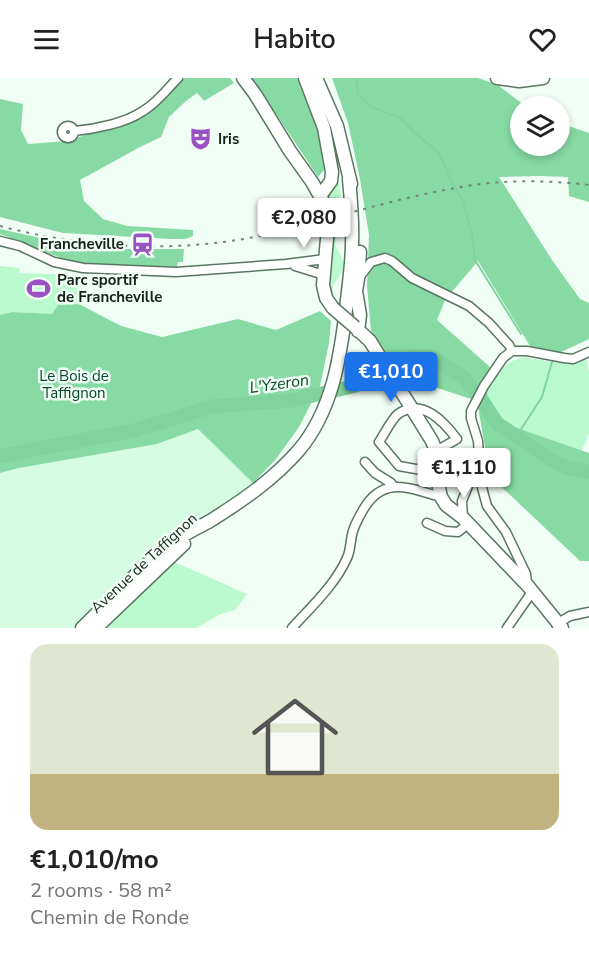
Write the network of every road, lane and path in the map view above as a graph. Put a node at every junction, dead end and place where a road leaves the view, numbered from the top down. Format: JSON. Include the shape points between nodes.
{"nodes":[{"id":1,"x":178,"y":78,"type":"edge"},
{"id":2,"x":243,"y":78,"type":"edge"},
{"id":3,"x":305,"y":78,"type":"edge"},
{"id":4,"x":316,"y":78,"type":"edge"},
{"id":5,"x":497,"y":78,"type":"edge"},
{"id":6,"x":543,"y":78,"type":"edge"},
{"id":7,"x":75,"y":131,"type":"dead end"},
{"id":8,"x":332,"y":176,"type":"junction"},
{"id":9,"x":349,"y":179,"type":"junction"},
{"id":10,"x":314,"y":184,"type":"junction"},
{"id":11,"x":320,"y":196,"type":"junction"},
{"id":12,"x":0,"y":241,"type":"edge"},
{"id":13,"x":360,"y":255,"type":"junction"},
{"id":14,"x":325,"y":259,"type":"junction"},
{"id":15,"x":371,"y":262,"type":"junction"},
{"id":16,"x":286,"y":264,"type":"junction"},
{"id":17,"x":324,"y":275,"type":"junction"},
{"id":18,"x":358,"y":279,"type":"junction"},
{"id":19,"x":357,"y":329,"type":"junction"},
{"id":20,"x":512,"y":351,"type":"junction"},
{"id":21,"x":589,"y":352,"type":"edge"},
{"id":22,"x":409,"y":405,"type":"junction"},
{"id":23,"x":436,"y":451,"type":"junction"},
{"id":24,"x":478,"y":451,"type":"junction"},
{"id":25,"x":365,"y":462,"type":"dead end"},
{"id":26,"x":438,"y":473,"type":"junction"},
{"id":27,"x":394,"y":487,"type":"junction"},
{"id":28,"x":441,"y":497,"type":"junction"},
{"id":29,"x":212,"y":520,"type":"junction"},
{"id":30,"x":465,"y":521,"type":"junction"},
{"id":31,"x":427,"y":523,"type":"dead end"},
{"id":32,"x":530,"y":589,"type":"junction"},
{"id":33,"x":589,"y":612,"type":"edge"},
{"id":34,"x":559,"y":626,"type":"edge"},
{"id":35,"x":82,"y":628,"type":"edge"},
{"id":36,"x":96,"y":628,"type":"edge"},
{"id":37,"x":292,"y":628,"type":"edge"},
{"id":38,"x":507,"y":628,"type":"edge"}],
"edges":[{"from":1,"to":7,"type":"street","via":[[142,112],[96,129]]},
{"from":2,"to":10,"type":"street"},
{"from":3,"to":8,"type":"street","via":[[324,128]]},
{"from":4,"to":9,"type":"street","via":[[337,126]]},
{"from":5,"to":6,"type":"street"},
{"from":8,"to":10,"type":"street","via":[[327,183]]},
{"from":8,"to":11,"type":"street"},
{"from":9,"to":13,"type":"street","via":[[359,215]]},
{"from":9,"to":29,"type":"street","name":"Avenue de Taffignon","via":[[352,241],[342,345],[328,398],[300,449],[252,493]]},
{"from":10,"to":11,"type":"street"},
{"from":11,"to":14,"type":"street","via":[[328,223]]},
{"from":12,"to":16,"type":"street","via":[[54,262],[83,268],[176,272]]},
{"from":13,"to":15,"type":"street"},
{"from":13,"to":18,"type":"street"},
{"from":14,"to":16,"type":"street"},
{"from":14,"to":17,"type":"street"},
{"from":15,"to":18,"type":"street"},
{"from":15,"to":20,"type":"street","via":[[385,258],[392,261],[412,278],[469,306]]},
{"from":16,"to":17,"type":"street"},
{"from":17,"to":19,"type":"street","bridge":true,"via":[[324,289],[333,308]]},
{"from":18,"to":19,"type":"street"},
{"from":19,"to":22,"type":"street","via":[[370,341]]},
{"from":20,"to":21,"type":"street","via":[[573,359]]},
{"from":20,"to":24,"type":"street","via":[[503,358],[473,404],[471,418]]},
{"from":22,"to":23,"type":"street"},
{"from":22,"to":23,"type":"street","via":[[424,409],[445,423],[457,440]]},
{"from":22,"to":26,"type":"street","via":[[397,415],[379,442],[399,466]]},
{"from":23,"to":26,"type":"street"},
{"from":24,"to":30,"type":"street","via":[[462,501]]},
{"from":24,"to":32,"type":"street","via":[[488,506],[506,532]]},
{"from":25,"to":27,"type":"street"},
{"from":26,"to":28,"type":"street"},
{"from":27,"to":28,"type":"street"},
{"from":27,"to":37,"type":"street","via":[[379,490],[369,499],[339,574]]},
{"from":28,"to":30,"type":"street"},
{"from":29,"to":35,"type":"street","name":"Avenue de Taffignon","via":[[148,563]]},
{"from":29,"to":36,"type":"street","name":"Avenue de Taffignon"},
{"from":30,"to":31,"type":"street","via":[[458,532]]},
{"from":30,"to":32,"type":"street"},
{"from":32,"to":34,"type":"street"},
{"from":32,"to":38,"type":"street"},
{"from":33,"to":34,"type":"street","via":[[570,616]]}]}
